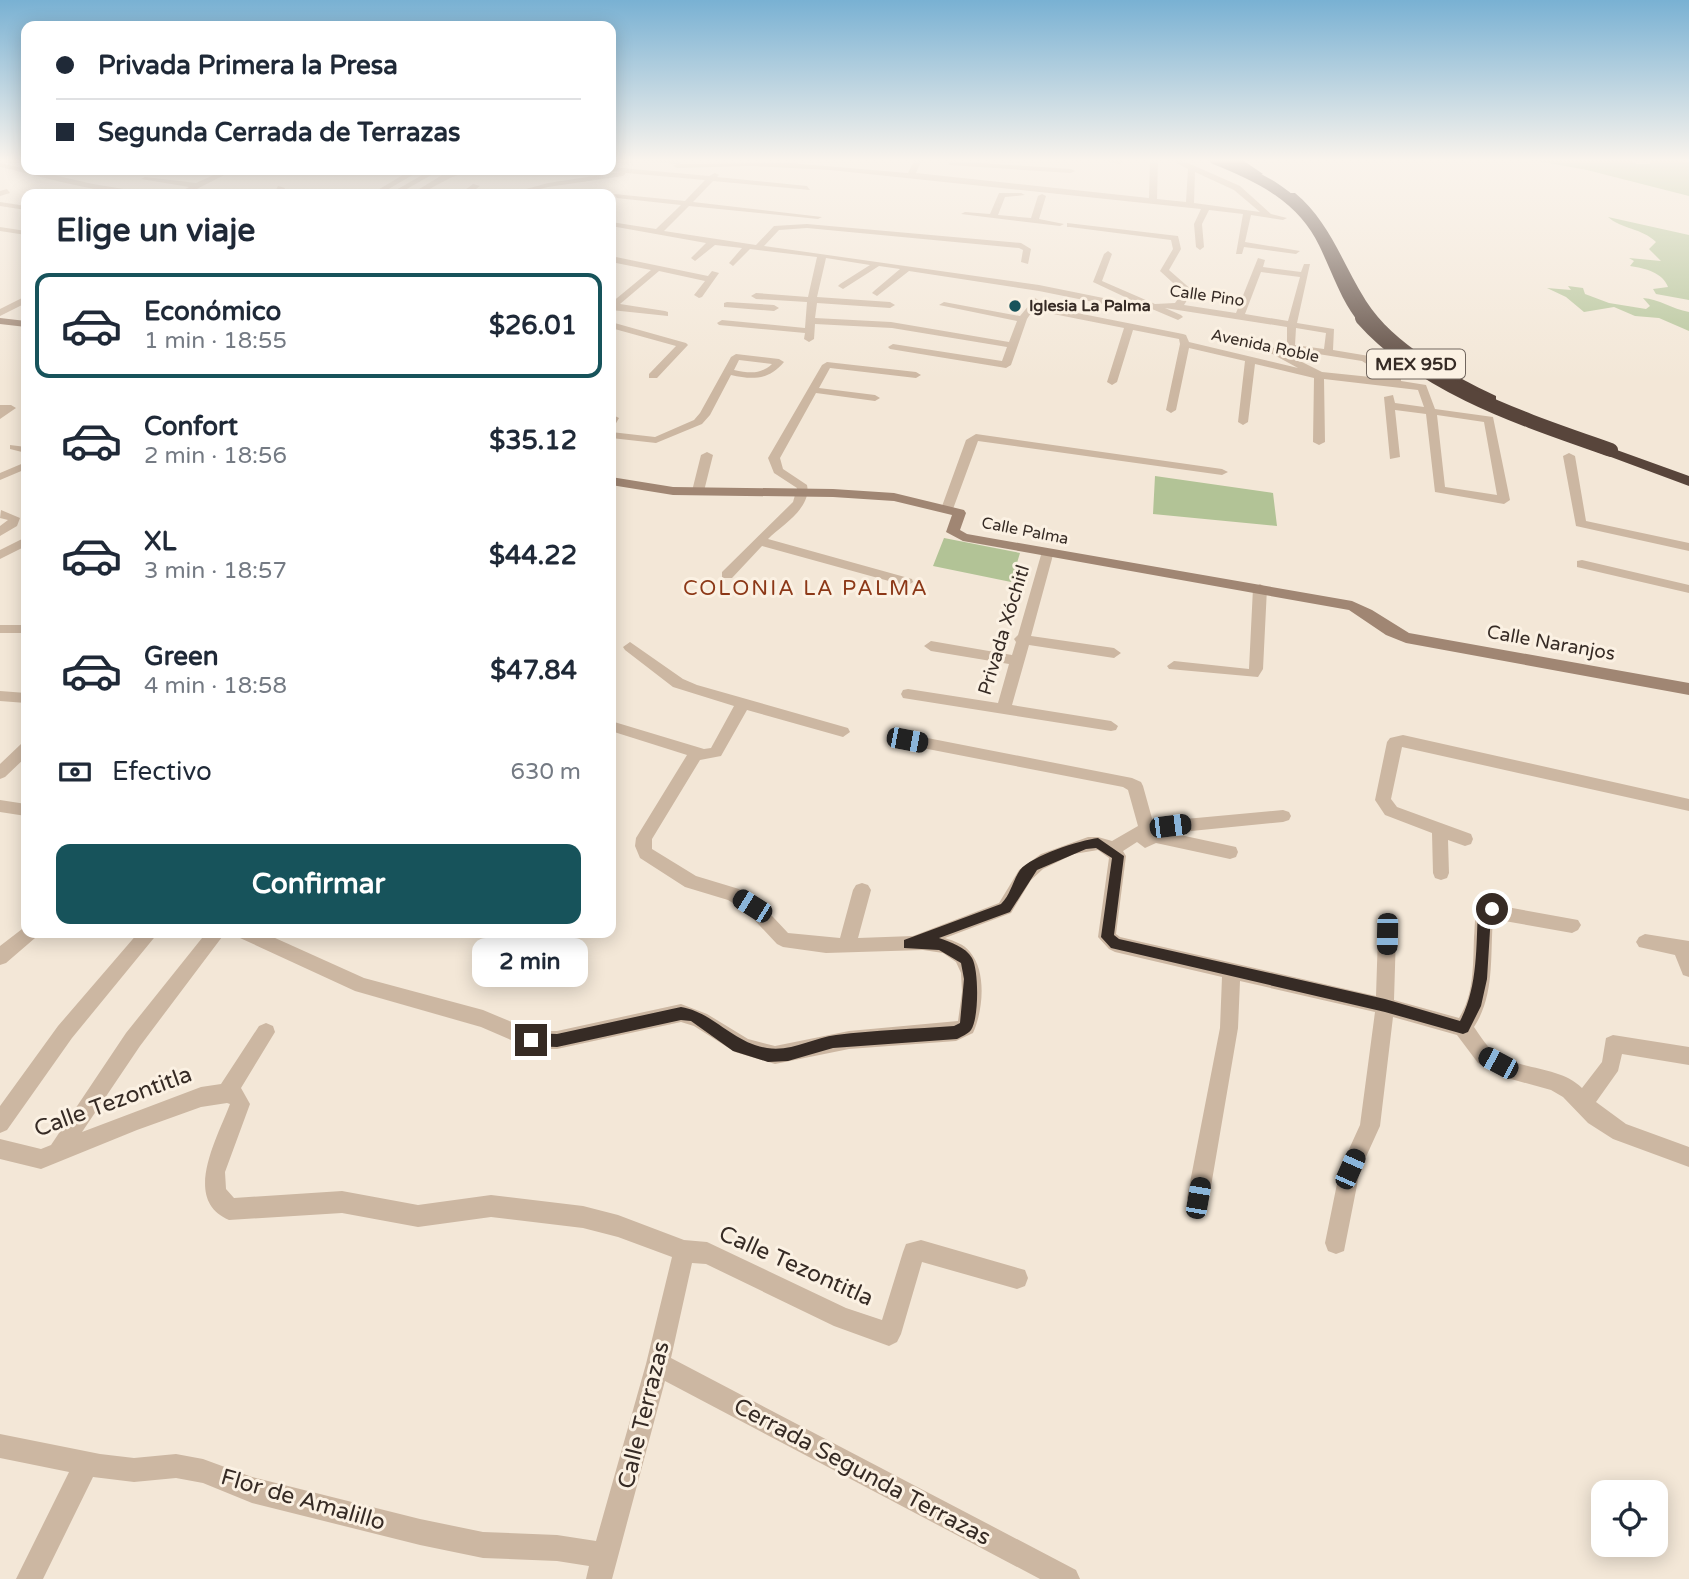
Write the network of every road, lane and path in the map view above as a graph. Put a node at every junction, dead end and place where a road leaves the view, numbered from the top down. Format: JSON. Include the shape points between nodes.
{"nodes":[{"id":1,"x":657,"y":233,"type":"edge"},
{"id":2,"x":771,"y":233,"type":"edge"},
{"id":3,"x":855,"y":233,"type":"edge"},
{"id":4,"x":1132,"y":233,"type":"edge"},
{"id":5,"x":1199,"y":233,"type":"edge"},
{"id":6,"x":1243,"y":233,"type":"edge"},
{"id":7,"x":1316,"y":233,"type":"edge"},
{"id":8,"x":1323,"y":233,"type":"edge"},
{"id":9,"x":1326,"y":233,"type":"edge"},
{"id":10,"x":713,"y":242,"type":"junction"},
{"id":11,"x":1200,"y":247,"type":"dead end"},
{"id":12,"x":752,"y":248,"type":"junction"},
{"id":13,"x":1296,"y":251,"type":"dead end"},
{"id":14,"x":1108,"y":254,"type":"dead end"},
{"id":15,"x":822,"y":255,"type":"junction"},
{"id":16,"x":695,"y":258,"type":"dead end"},
{"id":17,"x":616,"y":260,"type":"edge"},
{"id":18,"x":1025,"y":262,"type":"dead end"},
{"id":19,"x":733,"y":263,"type":"dead end"},
{"id":20,"x":877,"y":264,"type":"junction"},
{"id":21,"x":657,"y":268,"type":"junction"},
{"id":22,"x":907,"y":268,"type":"junction"},
{"id":23,"x":843,"y":286,"type":"dead end"},
{"id":24,"x":1039,"y":288,"type":"junction"},
{"id":25,"x":1107,"y":290,"type":"dead end"},
{"id":26,"x":877,"y":293,"type":"dead end"},
{"id":27,"x":699,"y":295,"type":"dead end"},
{"id":28,"x":756,"y":296,"type":"dead end"},
{"id":29,"x":1099,"y":300,"type":"junction"},
{"id":30,"x":21,"y":302,"type":"edge"},
{"id":31,"x":616,"y":302,"type":"edge"},
{"id":32,"x":944,"y":304,"type":"dead end"},
{"id":33,"x":727,"y":305,"type":"dead end"},
{"id":34,"x":890,"y":305,"type":"dead end"},
{"id":35,"x":1178,"y":306,"type":"junction"},
{"id":36,"x":616,"y":307,"type":"edge"},
{"id":37,"x":1033,"y":307,"type":"junction"},
{"id":38,"x":1151,"y":308,"type":"junction"},
{"id":39,"x":0,"y":313,"type":"edge"},
{"id":40,"x":665,"y":314,"type":"dead end"},
{"id":41,"x":1240,"y":316,"type":"junction"},
{"id":42,"x":1178,"y":317,"type":"dead end"},
{"id":43,"x":1022,"y":319,"type":"junction"},
{"id":44,"x":811,"y":320,"type":"junction"},
{"id":45,"x":0,"y":321,"type":"edge"},
{"id":46,"x":21,"y":323,"type":"edge"},
{"id":47,"x":722,"y":323,"type":"dead end"},
{"id":48,"x":1292,"y":324,"type":"junction"},
{"id":49,"x":1130,"y":325,"type":"junction"},
{"id":50,"x":616,"y":326,"type":"edge"},
{"id":51,"x":1184,"y":341,"type":"junction"},
{"id":52,"x":1255,"y":342,"type":"dead end"},
{"id":53,"x":1012,"y":345,"type":"junction"},
{"id":54,"x":893,"y":347,"type":"dead end"},
{"id":55,"x":1328,"y":352,"type":"junction"},
{"id":56,"x":1250,"y":361,"type":"junction"},
{"id":57,"x":727,"y":371,"type":"dead end"},
{"id":58,"x":916,"y":375,"type":"dead end"},
{"id":59,"x":1319,"y":375,"type":"junction"},
{"id":60,"x":653,"y":376,"type":"dead end"},
{"id":61,"x":1112,"y":382,"type":"dead end"},
{"id":62,"x":1402,"y":383,"type":"junction"},
{"id":63,"x":814,"y":390,"type":"junction"},
{"id":64,"x":875,"y":398,"type":"dead end"},
{"id":65,"x":0,"y":408,"type":"edge"},
{"id":66,"x":1171,"y":410,"type":"dead end"},
{"id":67,"x":1429,"y":412,"type":"junction"},
{"id":68,"x":0,"y":416,"type":"edge"},
{"id":69,"x":1243,"y":422,"type":"dead end"},
{"id":70,"x":616,"y":436,"type":"edge"},
{"id":71,"x":1319,"y":442,"type":"dead end"},
{"id":72,"x":14,"y":447,"type":"dead end"},
{"id":73,"x":21,"y":449,"type":"edge"},
{"id":74,"x":707,"y":455,"type":"dead end"},
{"id":75,"x":1569,"y":456,"type":"dead end"},
{"id":76,"x":1394,"y":457,"type":"dead end"},
{"id":77,"x":21,"y":467,"type":"edge"},
{"id":78,"x":1222,"y":472,"type":"dead end"},
{"id":79,"x":1689,"y":476,"type":"edge"},
{"id":80,"x":0,"y":477,"type":"edge"},
{"id":81,"x":616,"y":482,"type":"edge"},
{"id":82,"x":698,"y":491,"type":"junction"},
{"id":83,"x":802,"y":492,"type":"junction"},
{"id":84,"x":947,"y":509,"type":"junction"},
{"id":85,"x":1,"y":514,"type":"edge"},
{"id":86,"x":0,"y":532,"type":"edge"},
{"id":87,"x":760,"y":541,"type":"junction"},
{"id":88,"x":21,"y":544,"type":"edge"},
{"id":89,"x":1689,"y":548,"type":"edge"},
{"id":90,"x":0,"y":555,"type":"edge"},
{"id":91,"x":1047,"y":555,"type":"junction"},
{"id":92,"x":1582,"y":564,"type":"dead end"},
{"id":93,"x":727,"y":575,"type":"dead end"},
{"id":94,"x":907,"y":582,"type":"dead end"},
{"id":95,"x":1260,"y":588,"type":"junction"},
{"id":96,"x":1689,"y":589,"type":"edge"},
{"id":97,"x":0,"y":629,"type":"edge"},
{"id":98,"x":21,"y":629,"type":"edge"},
{"id":99,"x":1406,"y":638,"type":"joint"},
{"id":100,"x":1021,"y":639,"type":"junction"},
{"id":101,"x":931,"y":646,"type":"dead end"},
{"id":102,"x":630,"y":647,"type":"dead end"},
{"id":103,"x":1114,"y":653,"type":"dead end"},
{"id":104,"x":1016,"y":660,"type":"junction"},
{"id":105,"x":1174,"y":666,"type":"dead end"},
{"id":106,"x":1689,"y":689,"type":"edge"},
{"id":107,"x":908,"y":694,"type":"dead end"},
{"id":108,"x":0,"y":696,"type":"edge"},
{"id":109,"x":21,"y":698,"type":"edge"},
{"id":110,"x":742,"y":705,"type":"junction"},
{"id":111,"x":1004,"y":708,"type":"junction"},
{"id":112,"x":1111,"y":726,"type":"dead end"},
{"id":113,"x":616,"y":728,"type":"edge"},
{"id":114,"x":843,"y":732,"type":"dead end"},
{"id":115,"x":907,"y":740,"type":"dead end"},
{"id":116,"x":21,"y":753,"type":"edge"},
{"id":117,"x":696,"y":754,"type":"junction"},
{"id":118,"x":0,"y":773,"type":"edge"},
{"id":119,"x":1689,"y":805,"type":"edge"},
{"id":120,"x":0,"y":806,"type":"edge"},
{"id":121,"x":21,"y":809,"type":"edge"},
{"id":122,"x":1283,"y":816,"type":"dead end"},
{"id":123,"x":1147,"y":829,"type":"junction"},
{"id":124,"x":1440,"y":830,"type":"junction"},
{"id":125,"x":1465,"y":839,"type":"dead end"},
{"id":126,"x":1230,"y":852,"type":"dead end"},
{"id":127,"x":1115,"y":853,"type":"junction"},
{"id":128,"x":1441,"y":873,"type":"dead end"},
{"id":129,"x":862,"y":890,"type":"dead end"},
{"id":130,"x":1572,"y":925,"type":"dead end"},
{"id":131,"x":1387,"y":934,"type":"dead end"},
{"id":132,"x":23,"y":938,"type":"edge"},
{"id":133,"x":145,"y":938,"type":"edge"},
{"id":134,"x":212,"y":938,"type":"edge"},
{"id":135,"x":257,"y":938,"type":"edge"},
{"id":136,"x":1645,"y":942,"type":"dead end"},
{"id":137,"x":916,"y":943,"type":"junction"},
{"id":138,"x":847,"y":946,"type":"junction"},
{"id":139,"x":1685,"y":948,"type":"edge"},
{"id":140,"x":0,"y":957,"type":"edge"},
{"id":141,"x":1689,"y":969,"type":"edge"},
{"id":142,"x":1231,"y":970,"type":"junction"},
{"id":143,"x":1385,"y":1006,"type":"junction"},
{"id":144,"x":1463,"y":1028,"type":"junction"},
{"id":145,"x":266,"y":1032,"type":"dead end"},
{"id":146,"x":1689,"y":1056,"type":"edge"},
{"id":147,"x":227,"y":1093,"type":"junction"},
{"id":148,"x":1583,"y":1103,"type":"junction"},
{"id":149,"x":0,"y":1124,"type":"edge"},
{"id":150,"x":0,"y":1149,"type":"edge"},
{"id":151,"x":58,"y":1152,"type":"junction"},
{"id":152,"x":1689,"y":1157,"type":"edge"},
{"id":153,"x":1198,"y":1198,"type":"dead end"},
{"id":154,"x":1336,"y":1243,"type":"dead end"},
{"id":155,"x":684,"y":1251,"type":"junction"},
{"id":156,"x":1017,"y":1278,"type":"dead end"},
{"id":157,"x":658,"y":1364,"type":"junction"},
{"id":158,"x":0,"y":1446,"type":"edge"},
{"id":159,"x":86,"y":1465,"type":"junction"},
{"id":160,"x":603,"y":1568,"type":"edge"},
{"id":161,"x":29,"y":1579,"type":"edge"},
{"id":162,"x":1067,"y":1579,"type":"edge"}],
"edges":[{"from":1,"to":10,"type":"street","name":"Calle Pino"},
{"from":2,"to":12,"type":"street"},
{"from":3,"to":18,"type":"street","via":[[1026,248]]},
{"from":4,"to":35,"type":"street","via":[[1175,238],[1177,249],[1164,271],[1188,292]]},
{"from":5,"to":11,"type":"street"},
{"from":6,"to":13,"type":"street","via":[[1240,248]]},
{"from":7,"to":79,"type":"highway","number":"MEX 95D","via":[[1359,314],[1420,366],[1528,422]]},
{"from":8,"to":79,"type":"highway","number":"MEX 95D","via":[[1361,304],[1411,350],[1486,397]]},
{"from":9,"to":79,"type":"highway","bridge":true,"via":[[1370,311],[1423,359],[1493,398]]},
{"from":10,"to":12,"type":"street","name":"Calle Pino"},
{"from":10,"to":16,"type":"street"},
{"from":12,"to":15,"type":"street","name":"Calle Pino"},
{"from":12,"to":19,"type":"street"},
{"from":14,"to":38,"type":"street","via":[[1097,282]]},
{"from":15,"to":20,"type":"street","name":"Calle Pino"},
{"from":15,"to":44,"type":"street"},
{"from":17,"to":21,"type":"street"},
{"from":20,"to":22,"type":"street","name":"Calle Pino"},
{"from":20,"to":23,"type":"street"},
{"from":21,"to":27,"type":"street","via":[[713,276]]},
{"from":21,"to":31,"type":"street"},
{"from":22,"to":24,"type":"street","name":"Calle Pino"},
{"from":22,"to":26,"type":"street"},
{"from":24,"to":29,"type":"street","name":"Calle Pino"},
{"from":24,"to":37,"type":"street"},
{"from":25,"to":29,"type":"street"},
{"from":28,"to":44,"type":"street"},
{"from":29,"to":38,"type":"street","name":"Calle Pino"},
{"from":30,"to":39,"type":"street"},
{"from":32,"to":43,"type":"street"},
{"from":33,"to":44,"type":"street"},
{"from":34,"to":44,"type":"street"},
{"from":35,"to":38,"type":"street","name":"Calle Pino"},
{"from":35,"to":41,"type":"street","name":"Calle Pino"},
{"from":36,"to":40,"type":"street"},
{"from":37,"to":43,"type":"street"},
{"from":37,"to":49,"type":"street","name":"Avenida Roble"},
{"from":38,"to":42,"type":"street"},
{"from":41,"to":48,"type":"street","name":"Calle Pino"},
{"from":41,"to":48,"type":"street","via":[[1259,264],[1305,271]]},
{"from":43,"to":53,"type":"street"},
{"from":44,"to":47,"type":"street"},
{"from":44,"to":53,"type":"street","via":[[893,326]]},
{"from":45,"to":46,"type":"street"},
{"from":48,"to":55,"type":"street","name":"Calle Pino","via":[[1331,331]]},
{"from":48,"to":55,"type":"street","via":[[1290,347]]},
{"from":49,"to":51,"type":"street","name":"Avenida Roble"},
{"from":49,"to":61,"type":"street"},
{"from":50,"to":60,"type":"street","via":[[683,345]]},
{"from":51,"to":56,"type":"street","name":"Avenida Roble"},
{"from":51,"to":66,"type":"street"},
{"from":52,"to":59,"type":"street"},
{"from":53,"to":54,"type":"street","via":[[1006,365]]},
{"from":55,"to":62,"type":"street","via":[[1365,358]]},
{"from":56,"to":59,"type":"street","name":"Avenida Roble"},
{"from":56,"to":69,"type":"street"},
{"from":57,"to":70,"type":"street","via":[[698,422],[656,440]]},
{"from":58,"to":63,"type":"street","via":[[827,365]]},
{"from":59,"to":62,"type":"street","name":"Avenida Roble"},
{"from":59,"to":71,"type":"street"},
{"from":62,"to":67,"type":"street","name":"Avenida Roble","via":[[1422,387]]},
{"from":63,"to":64,"type":"street"},
{"from":63,"to":83,"type":"street","via":[[774,458],[782,474],[801,483]]},
{"from":65,"to":68,"type":"street","via":[[10,408]]},
{"from":67,"to":67,"type":"street","via":[[1489,419],[1504,500],[1439,490]]},
{"from":67,"to":76,"type":"street","via":[[1389,401]]},
{"from":72,"to":73,"type":"street"},
{"from":74,"to":82,"type":"street"},
{"from":75,"to":89,"type":"street","via":[[1580,523]]},
{"from":77,"to":80,"type":"street"},
{"from":78,"to":84,"type":"street","via":[[976,437]]},
{"from":81,"to":82,"type":"street"},
{"from":82,"to":83,"type":"street"},
{"from":83,"to":84,"type":"street","via":[[894,497]]},
{"from":83,"to":87,"type":"street","via":[[791,514]]},
{"from":84,"to":91,"type":"street","name":"Calle Palma","via":[[959,513],[953,532],[958,535]]},
{"from":85,"to":86,"type":"street","via":[[14,518]]},
{"from":87,"to":93,"type":"street"},
{"from":87,"to":94,"type":"street"},
{"from":88,"to":90,"type":"street"},
{"from":91,"to":95,"type":"street","name":"Calle Palma"},
{"from":91,"to":100,"type":"street","name":"Privada Xóchitl"},
{"from":92,"to":96,"type":"street"},
{"from":95,"to":99,"type":"street","name":"Calle Palma","via":[[1365,610]]},
{"from":95,"to":105,"type":"street","via":[[1253,674]]},
{"from":97,"to":98,"type":"street"},
{"from":99,"to":106,"type":"street","name":"Calle Naranjos"},
{"from":100,"to":103,"type":"street"},
{"from":100,"to":104,"type":"street","name":"Privada Xóchitl"},
{"from":101,"to":104,"type":"street"},
{"from":102,"to":110,"type":"street","via":[[678,683]]},
{"from":104,"to":111,"type":"street","name":"Privada Xóchitl"},
{"from":107,"to":111,"type":"street","name":"Privada Xóchitl"},
{"from":108,"to":109,"type":"street"},
{"from":110,"to":114,"type":"street"},
{"from":110,"to":117,"type":"street","via":[[716,752]]},
{"from":111,"to":112,"type":"street"},
{"from":113,"to":117,"type":"street"},
{"from":115,"to":123,"type":"street","via":[[1126,782],[1139,791]]},
{"from":116,"to":118,"type":"street"},
{"from":117,"to":138,"type":"street","via":[[644,838],[646,853],[691,882],[733,894],[752,906],[783,939]]},
{"from":119,"to":124,"type":"street","via":[[1395,742],[1383,800],[1386,806]]},
{"from":120,"to":121,"type":"street"},
{"from":122,"to":123,"type":"street"},
{"from":123,"to":127,"type":"street"},
{"from":124,"to":125,"type":"street"},
{"from":124,"to":128,"type":"street"},
{"from":126,"to":127,"type":"street","via":[[1154,836]]},
{"from":127,"to":137,"type":"street","via":[[1098,843],[1085,844],[1043,861],[1025,874],[1015,898],[1005,908]]},
{"from":127,"to":142,"type":"street","via":[[1107,937],[1115,944]]},
{"from":129,"to":138,"type":"street"},
{"from":130,"to":144,"type":"street","via":[[1485,910],[1475,1006]]},
{"from":131,"to":143,"type":"street"},
{"from":132,"to":140,"type":"street"},
{"from":133,"to":149,"type":"street","via":[[65,1032]]},
{"from":134,"to":151,"type":"street","via":[[160,1002]]},
{"from":135,"to":137,"type":"street","via":[[360,985],[483,1019],[531,1040],[557,1040],[681,1013],[694,1015],[738,1046],[768,1055],[833,1042],[957,1032],[966,1027],[967,960],[948,947]]},
{"from":136,"to":139,"type":"street"},
{"from":137,"to":138,"type":"street"},
{"from":139,"to":141,"type":"street"},
{"from":142,"to":143,"type":"street"},
{"from":142,"to":153,"type":"street","via":[[1229,1028]]},
{"from":143,"to":144,"type":"street"},
{"from":143,"to":154,"type":"street","via":[[1370,1126],[1350,1169]]},
{"from":144,"to":148,"type":"street","via":[[1485,1056],[1511,1070],[1555,1082]]},
{"from":145,"to":147,"type":"street"},
{"from":146,"to":148,"type":"street","via":[[1614,1044],[1611,1065]]},
{"from":147,"to":151,"type":"street","name":"Calle Tezontitla","via":[[157,1112]]},
{"from":147,"to":155,"type":"street","name":"Calle Tezontitla","via":[[237,1096],[240,1104],[215,1172],[215,1193],[229,1209],[342,1202],[418,1216],[491,1206],[583,1217]]},
{"from":148,"to":152,"type":"street","via":[[1620,1132]]},
{"from":150,"to":151,"type":"street","name":"Calle Tezontitla","via":[[41,1159]]},
{"from":155,"to":156,"type":"street","name":"Calle Tezontitla","via":[[707,1253],[842,1318],[889,1334],[914,1252]]},
{"from":155,"to":157,"type":"street","name":"Calle Terrazas"},
{"from":157,"to":160,"type":"street","name":"Calle Terrazas"},
{"from":157,"to":162,"type":"street","name":"Cerrada Segunda Terrazas"},
{"from":158,"to":159,"type":"street","name":"Flor de Amalillo"},
{"from":159,"to":160,"type":"street","name":"Flor de Amalillo","via":[[134,1470],[176,1466],[203,1471],[252,1490],[420,1532],[483,1545],[557,1548]]},
{"from":159,"to":161,"type":"street"}]}
